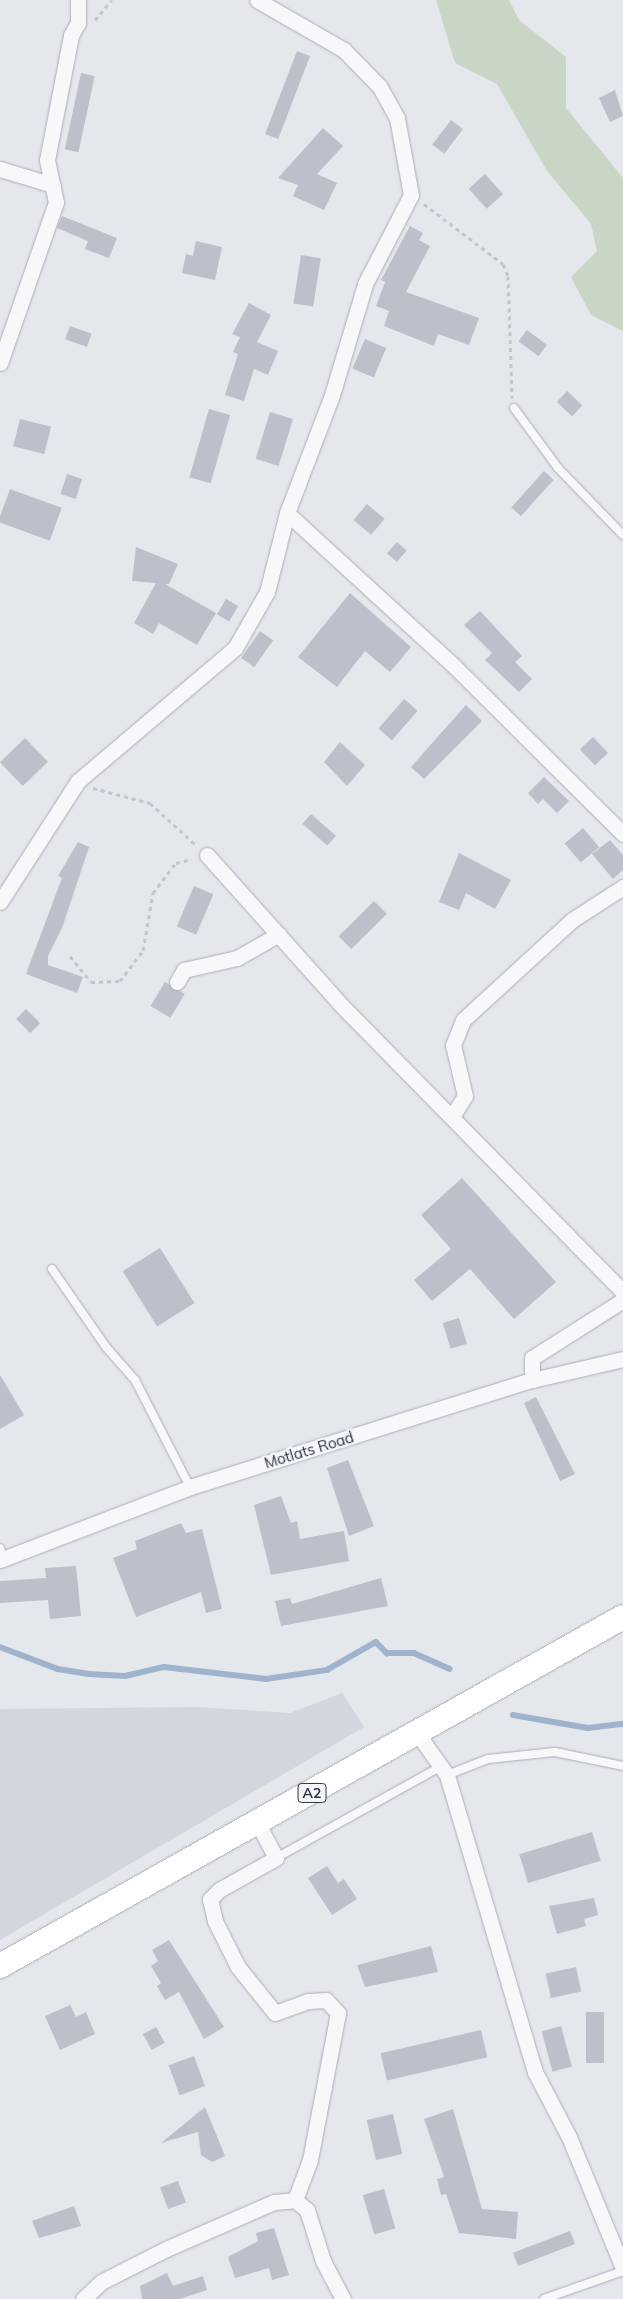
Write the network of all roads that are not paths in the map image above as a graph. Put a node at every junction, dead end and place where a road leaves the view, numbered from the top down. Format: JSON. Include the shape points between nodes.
{"nodes":[{"id":1,"x":78,"y":0,"type":"edge"},
{"id":2,"x":257,"y":0,"type":"edge"},
{"id":3,"x":0,"y":169,"type":"edge"},
{"id":4,"x":53,"y":185,"type":"junction"},
{"id":5,"x":1,"y":358,"type":"edge"},
{"id":6,"x":514,"y":408,"type":"road end"},
{"id":7,"x":286,"y":514,"type":"junction"},
{"id":8,"x":623,"y":535,"type":"edge"},
{"id":9,"x":623,"y":834,"type":"edge"},
{"id":10,"x":207,"y":855,"type":"road end"},
{"id":11,"x":623,"y":887,"type":"edge"},
{"id":12,"x":0,"y":902,"type":"edge"},
{"id":13,"x":279,"y":934,"type":"junction"},
{"id":14,"x":177,"y":982,"type":"dead end"},
{"id":15,"x":454,"y":1115,"type":"junction"},
{"id":16,"x":52,"y":1268,"type":"dead end"},
{"id":17,"x":623,"y":1292,"type":"edge"},
{"id":18,"x":623,"y":1300,"type":"edge"},
{"id":19,"x":623,"y":1359,"type":"edge"},
{"id":20,"x":532,"y":1380,"type":"junction"},
{"id":21,"x":190,"y":1487,"type":"junction"},
{"id":22,"x":1,"y":1555,"type":"edge"},
{"id":23,"x":623,"y":1617,"type":"edge"},
{"id":24,"x":418,"y":1733,"type":"junction"},
{"id":25,"x":623,"y":1766,"type":"edge"},
{"id":26,"x":444,"y":1771,"type":"junction"},
{"id":27,"x":258,"y":1824,"type":"junction"},
{"id":28,"x":276,"y":1858,"type":"junction"},
{"id":29,"x":0,"y":1966,"type":"edge"},
{"id":30,"x":296,"y":2200,"type":"junction"},
{"id":31,"x":623,"y":2270,"type":"edge"},
{"id":32,"x":83,"y":2299,"type":"edge"},
{"id":33,"x":344,"y":2299,"type":"edge"},
{"id":34,"x":544,"y":2299,"type":"edge"}],
"edges":[{"from":1,"to":4,"type":"street","via":[[78,23],[71,35],[48,160]]},
{"from":2,"to":7,"type":"street","via":[[344,50],[379,86],[396,118],[411,195],[365,284],[332,395]]},
{"from":3,"to":4,"type":"street"},
{"from":4,"to":5,"type":"street","via":[[56,202]]},
{"from":6,"to":8,"type":"lane","via":[[558,468]]},
{"from":7,"to":9,"type":"street","via":[[453,665]]},
{"from":7,"to":12,"type":"street","via":[[268,592],[235,648],[78,781]]},
{"from":10,"to":13,"type":"street"},
{"from":11,"to":15,"type":"street","via":[[572,920],[463,1020],[453,1045],[465,1096]]},
{"from":13,"to":14,"type":"street","via":[[237,958],[184,970]]},
{"from":13,"to":15,"type":"street","via":[[343,1007]]},
{"from":15,"to":17,"type":"street"},
{"from":16,"to":21,"type":"lane","via":[[106,1347],[136,1380]]},
{"from":18,"to":20,"type":"street","via":[[532,1358]]},
{"from":19,"to":20,"type":"street","name":"Motlats Road"},
{"from":20,"to":21,"type":"street","name":"Motlats Road"},
{"from":21,"to":22,"type":"street","name":"Motlats Road"},
{"from":23,"to":24,"type":"main road","number":"A2"},
{"from":24,"to":26,"type":"street"},
{"from":24,"to":27,"type":"main road","number":"A2"},
{"from":25,"to":26,"type":"lane","via":[[555,1752],[488,1759]]},
{"from":26,"to":28,"type":"lane"},
{"from":26,"to":31,"type":"street","via":[[535,2072],[569,2137]]},
{"from":27,"to":28,"type":"street"},
{"from":27,"to":29,"type":"main road","number":"A2"},
{"from":28,"to":30,"type":"street","via":[[210,1899],[215,1921],[234,1959],[264,2005],[275,2013],[326,2000],[338,2013],[310,2160]]},
{"from":30,"to":32,"type":"street","via":[[274,2202],[166,2249],[100,2282]]},
{"from":30,"to":33,"type":"street","via":[[307,2210],[323,2261]]},
{"from":31,"to":34,"type":"lane"}]}
